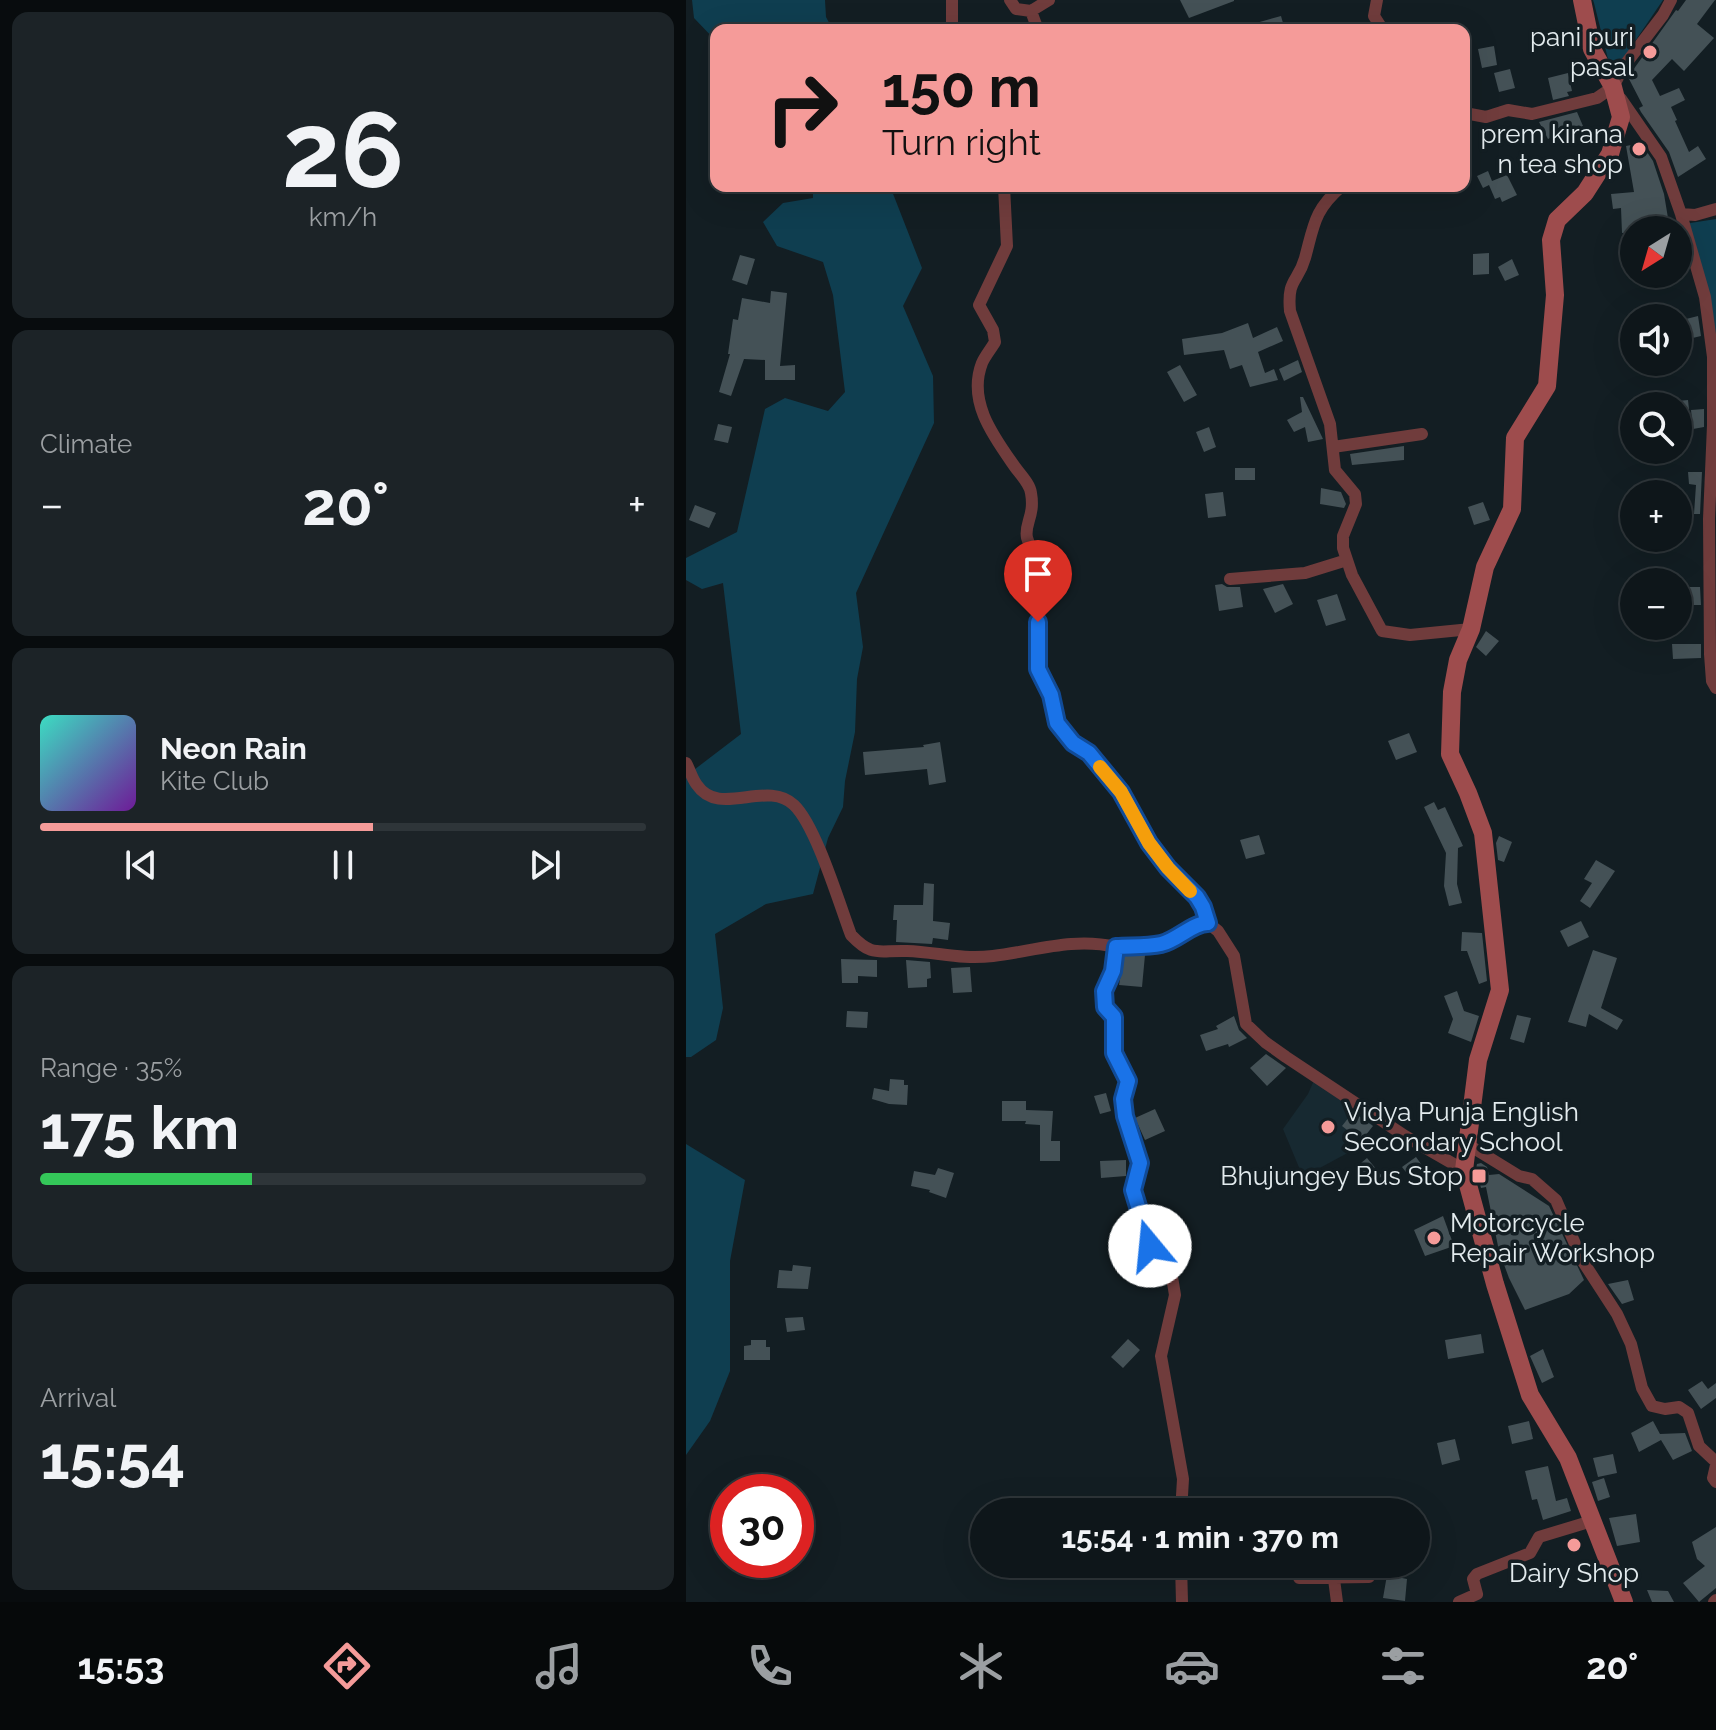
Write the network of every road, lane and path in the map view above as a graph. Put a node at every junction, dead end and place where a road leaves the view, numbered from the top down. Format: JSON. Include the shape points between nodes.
{"nodes":[{"id":1,"x":952,"y":0,"type":"edge"},
{"id":2,"x":1010,"y":0,"type":"edge"},
{"id":3,"x":1049,"y":0,"type":"edge"},
{"id":4,"x":1377,"y":0,"type":"edge"},
{"id":5,"x":1582,"y":0,"type":"edge"},
{"id":6,"x":1671,"y":0,"type":"edge"},
{"id":7,"x":1031,"y":11,"type":"junction"},
{"id":8,"x":952,"y":24,"type":"edge"},
{"id":9,"x":1036,"y":24,"type":"edge"},
{"id":10,"x":1379,"y":24,"type":"edge"},
{"id":11,"x":1613,"y":87,"type":"junction"},
{"id":12,"x":1470,"y":114,"type":"edge"},
{"id":13,"x":1004,"y":192,"type":"edge"},
{"id":14,"x":1336,"y":192,"type":"edge"},
{"id":15,"x":1716,"y":209,"type":"edge"},
{"id":16,"x":1681,"y":214,"type":"junction"},
{"id":17,"x":1422,"y":434,"type":"dead end"},
{"id":18,"x":1333,"y":447,"type":"junction"},
{"id":19,"x":1347,"y":560,"type":"junction"},
{"id":20,"x":1230,"y":579,"type":"dead end"},
{"id":21,"x":1471,"y":629,"type":"junction"},
{"id":22,"x":1716,"y":688,"type":"edge"},
{"id":23,"x":686,"y":763,"type":"edge"},
{"id":24,"x":1208,"y":923,"type":"junction"},
{"id":25,"x":1116,"y":947,"type":"junction"},
{"id":26,"x":1467,"y":1144,"type":"junction"},
{"id":27,"x":1464,"y":1170,"type":"junction"},
{"id":28,"x":1716,"y":1464,"type":"edge"},
{"id":29,"x":1716,"y":1482,"type":"edge"},
{"id":30,"x":1182,"y":1498,"type":"edge"},
{"id":31,"x":1592,"y":1521,"type":"junction"},
{"id":32,"x":1181,"y":1578,"type":"edge"},
{"id":33,"x":1299,"y":1578,"type":"dead end"},
{"id":34,"x":1351,"y":1578,"type":"edge"},
{"id":35,"x":1333,"y":1579,"type":"junction"},
{"id":36,"x":1182,"y":1602,"type":"edge"},
{"id":37,"x":1337,"y":1602,"type":"edge"},
{"id":38,"x":1459,"y":1602,"type":"edge"},
{"id":39,"x":1624,"y":1602,"type":"edge"}],
"edges":[{"from":1,"to":8,"type":"street"},
{"from":2,"to":7,"type":"street","via":[[1016,9]]},
{"from":3,"to":7,"type":"street"},
{"from":4,"to":10,"type":"street","via":[[1374,16]]},
{"from":5,"to":11,"type":"main road","via":[[1592,49]]},
{"from":6,"to":11,"type":"street"},
{"from":7,"to":9,"type":"street"},
{"from":11,"to":12,"type":"street","via":[[1583,104],[1532,114]]},
{"from":11,"to":16,"type":"street","via":[[1661,157]]},
{"from":11,"to":21,"type":"main road","via":[[1621,117],[1610,154],[1585,193],[1557,220],[1551,240],[1555,295],[1547,386],[1515,438],[1512,509],[1485,567]]},
{"from":13,"to":24,"type":"street","via":[[1007,246],[979,305],[995,342],[981,365],[979,396],[987,427],[1031,490],[1025,534],[1042,562],[1038,669],[1057,723],[1121,792],[1149,843],[1197,897]]},
{"from":14,"to":18,"type":"street","via":[[1317,215],[1289,296]]},
{"from":15,"to":16,"type":"street"},
{"from":16,"to":22,"type":"street","via":[[1705,297],[1713,357],[1710,654]]},
{"from":17,"to":18,"type":"street"},
{"from":18,"to":19,"type":"street","via":[[1335,470],[1355,494],[1343,536]]},
{"from":19,"to":20,"type":"street","via":[[1305,573]]},
{"from":19,"to":21,"type":"street","via":[[1382,631],[1410,635]]},
{"from":21,"to":26,"type":"main road","via":[[1452,692],[1450,754],[1483,833],[1500,990],[1478,1060]]},
{"from":23,"to":25,"type":"street","via":[[698,788],[718,800],[769,795],[792,802],[807,820],[851,935],[865,949],[952,958],[1081,942]]},
{"from":24,"to":25,"type":"street","via":[[1160,945]]},
{"from":24,"to":27,"type":"street","via":[[1234,956],[1246,1024],[1405,1136]]},
{"from":25,"to":30,"type":"street","via":[[1105,1007],[1114,1017],[1114,1053],[1128,1081],[1125,1116],[1140,1163],[1133,1190],[1150,1246],[1172,1277],[1175,1295],[1161,1356]]},
{"from":26,"to":27,"type":"main road"},
{"from":26,"to":28,"type":"street","via":[[1532,1179],[1556,1200],[1582,1260],[1631,1344],[1652,1406],[1679,1407],[1688,1413],[1699,1446]]},
{"from":27,"to":31,"type":"main road","via":[[1530,1395],[1568,1458]]},
{"from":28,"to":29,"type":"street"},
{"from":31,"to":38,"type":"street","via":[[1539,1537],[1530,1553],[1477,1574],[1477,1594]]},
{"from":31,"to":39,"type":"main road"},
{"from":32,"to":36,"type":"street"},
{"from":33,"to":35,"type":"street"},
{"from":34,"to":35,"type":"street"},
{"from":35,"to":37,"type":"street"}]}
